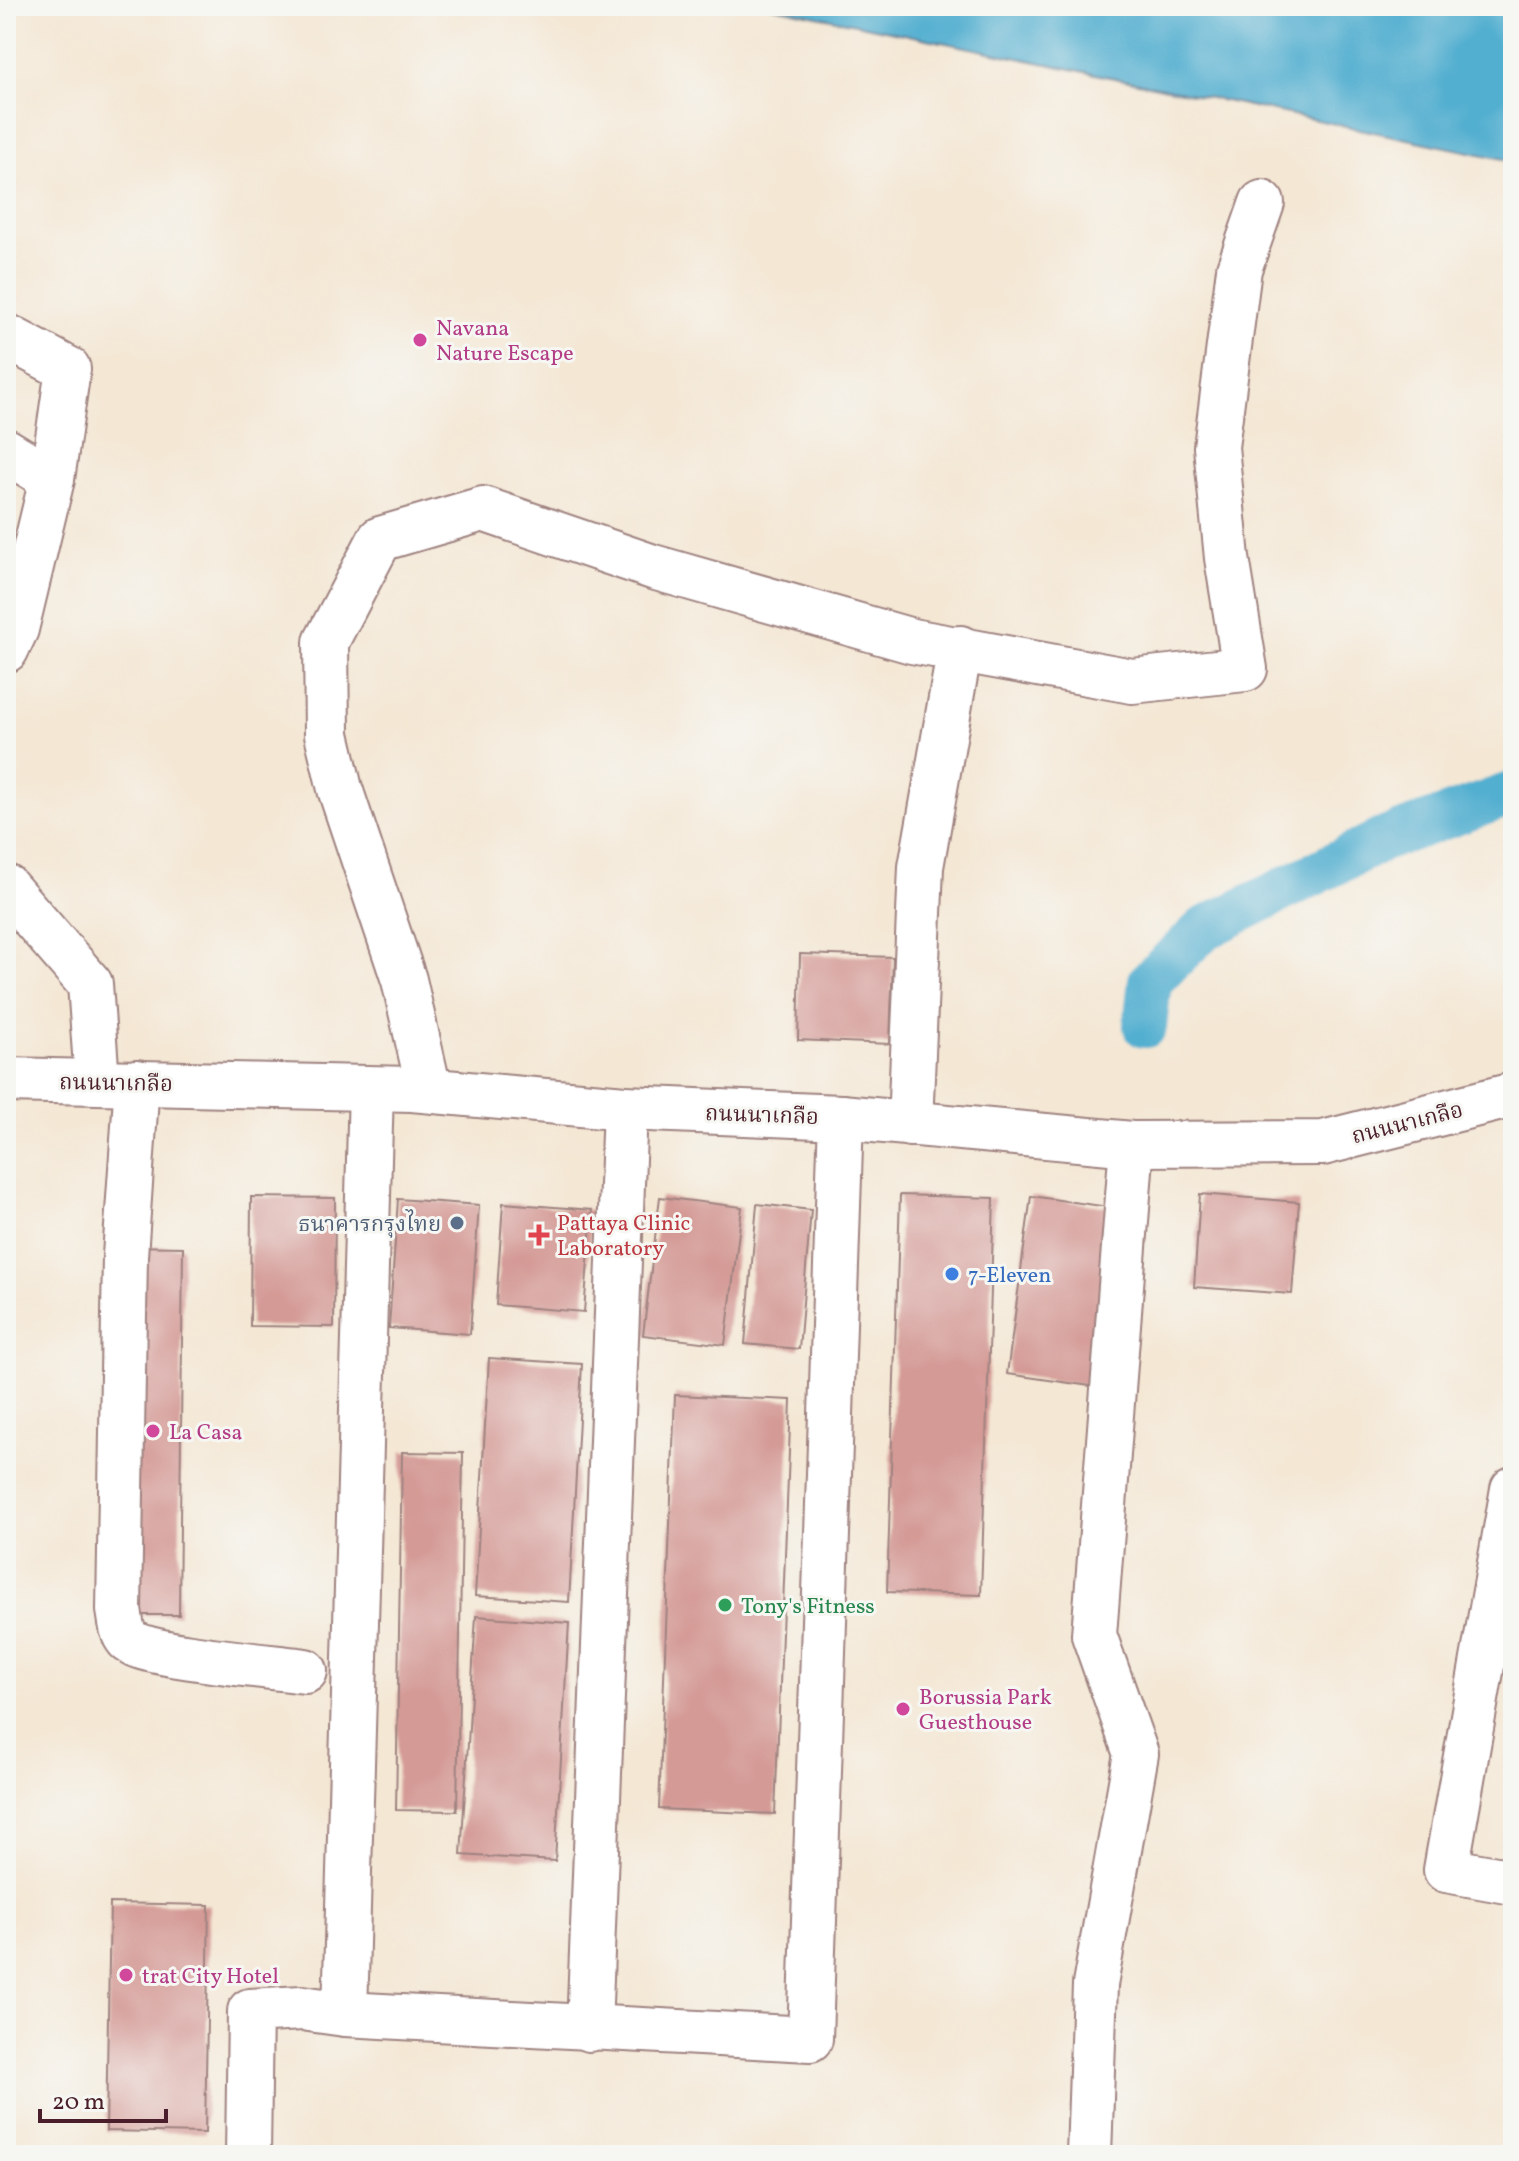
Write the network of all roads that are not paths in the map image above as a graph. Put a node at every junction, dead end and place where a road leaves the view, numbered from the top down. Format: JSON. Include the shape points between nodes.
{"nodes":[{"id":1,"x":1262,"y":203,"type":"dead end"},
{"id":2,"x":6,"y":336,"type":"edge"},
{"id":3,"x":6,"y":451,"type":"edge"},
{"id":4,"x":52,"y":479,"type":"junction"},
{"id":5,"x":11,"y":621,"type":"edge"},
{"id":6,"x":960,"y":648,"type":"junction"},
{"id":7,"x":6,"y":887,"type":"edge"},
{"id":8,"x":6,"y":1080,"type":"edge"},
{"id":9,"x":117,"y":1081,"type":"junction"},
{"id":10,"x":371,"y":1089,"type":"junction"},
{"id":11,"x":429,"y":1090,"type":"junction"},
{"id":12,"x":1513,"y":1095,"type":"edge"},
{"id":13,"x":625,"y":1108,"type":"junction"},
{"id":14,"x":841,"y":1117,"type":"junction"},
{"id":15,"x":910,"y":1124,"type":"junction"},
{"id":16,"x":1132,"y":1144,"type":"junction"},
{"id":17,"x":1513,"y":1489,"type":"edge"},
{"id":18,"x":305,"y":1671,"type":"dead end"},
{"id":19,"x":1513,"y":1882,"type":"edge"},
{"id":20,"x":345,"y":2014,"type":"junction"},
{"id":21,"x":589,"y":2029,"type":"junction"},
{"id":22,"x":248,"y":2155,"type":"edge"},
{"id":23,"x":1089,"y":2155,"type":"edge"}],
"edges":[{"from":1,"to":6,"type":"street","via":[[1239,269],[1216,447],[1245,669],[1132,681]]},
{"from":2,"to":4,"type":"street","via":[[68,369]]},
{"from":3,"to":4,"type":"street"},
{"from":4,"to":5,"type":"street"},
{"from":6,"to":11,"type":"street","via":[[912,641],[653,567],[483,509],[380,539],[326,642],[327,734],[340,789],[404,980]]},
{"from":6,"to":15,"type":"street","via":[[921,867]]},
{"from":7,"to":9,"type":"street","via":[[90,984]]},
{"from":8,"to":9,"type":"street","name":"ถนนนาเกลือ"},
{"from":9,"to":10,"type":"street","name":"ถนนนาเกลือ"},
{"from":9,"to":18,"type":"street","via":[[125,1256],[122,1628],[129,1641],[141,1647]]},
{"from":10,"to":11,"type":"street","name":"ถนนนาเกลือ"},
{"from":10,"to":20,"type":"street"},
{"from":11,"to":13,"type":"street","name":"ถนนนาเกลือ"},
{"from":12,"to":16,"type":"street","name":"ถนนนาเกลือ","via":[[1323,1143]]},
{"from":13,"to":14,"type":"street","name":"ถนนนาเกลือ"},
{"from":13,"to":21,"type":"street"},
{"from":14,"to":15,"type":"street","name":"ถนนนาเกลือ"},
{"from":14,"to":21,"type":"street","via":[[810,2039]]},
{"from":15,"to":16,"type":"street","name":"ถนนนาเกลือ"},
{"from":16,"to":23,"type":"street","via":[[1094,1635],[1136,1754],[1095,1985]]},
{"from":17,"to":19,"type":"street","via":[[1446,1870]]},
{"from":20,"to":21,"type":"street"},
{"from":20,"to":22,"type":"street","via":[[302,2008],[250,2011]]}]}
